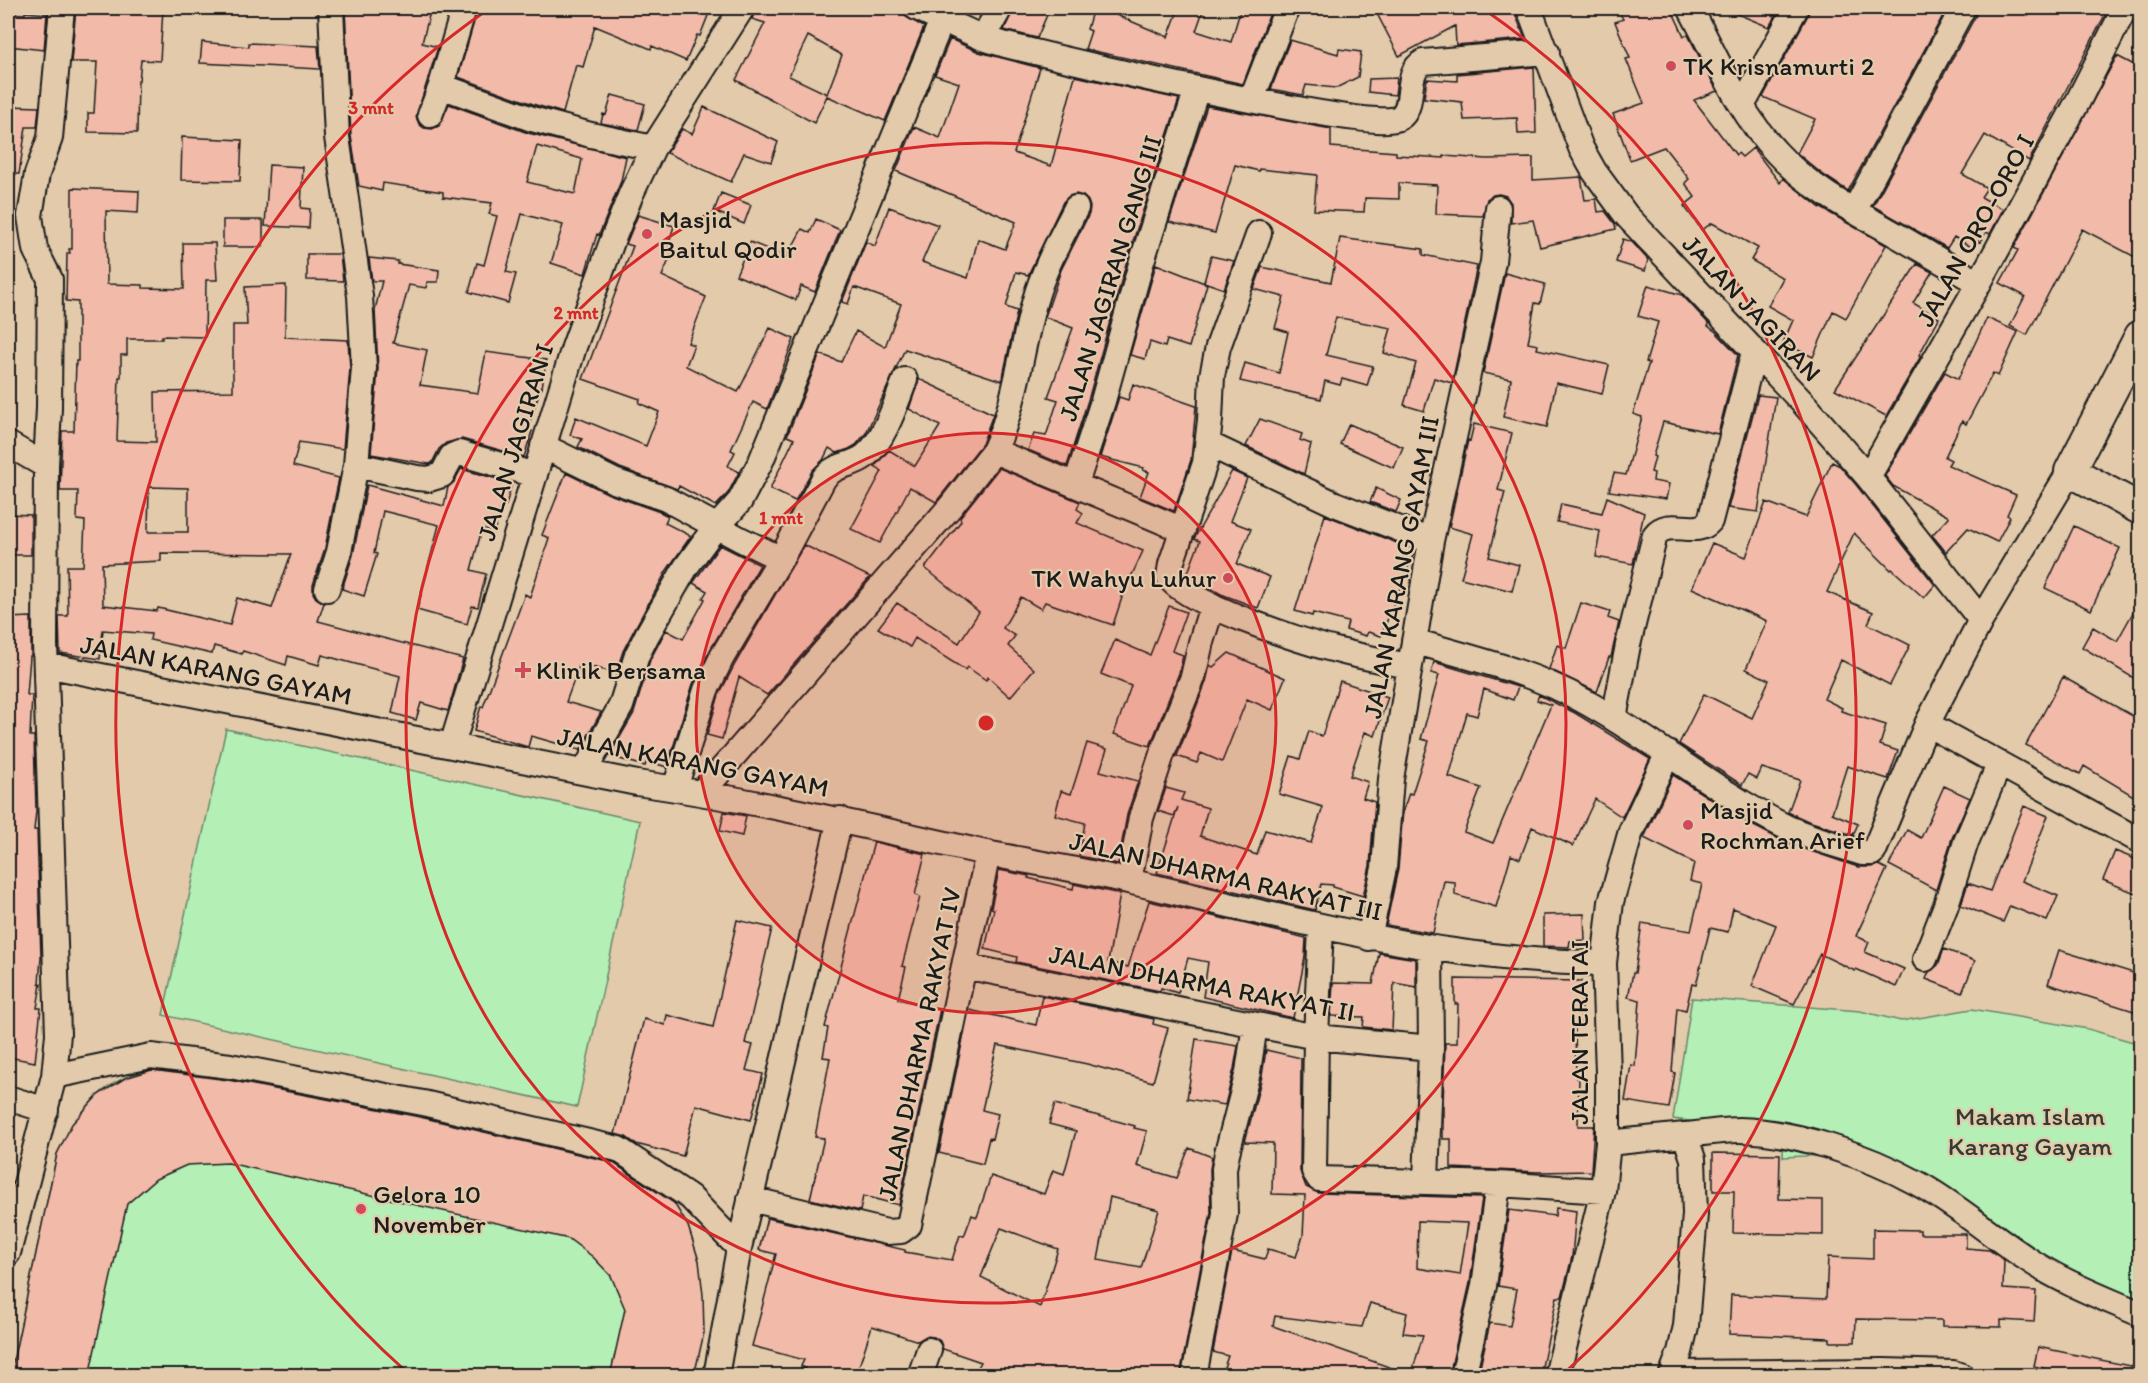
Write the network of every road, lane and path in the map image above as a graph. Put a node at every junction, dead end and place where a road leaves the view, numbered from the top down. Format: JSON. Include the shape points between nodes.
{"nodes":[{"id":1,"x":59,"y":8,"type":"edge"},
{"id":2,"x":331,"y":8,"type":"edge"},
{"id":3,"x":464,"y":8,"type":"edge"},
{"id":4,"x":742,"y":8,"type":"edge"},
{"id":5,"x":917,"y":8,"type":"edge"},
{"id":6,"x":1000,"y":8,"type":"edge"},
{"id":7,"x":1287,"y":8,"type":"edge"},
{"id":8,"x":1529,"y":8,"type":"edge"},
{"id":9,"x":1551,"y":8,"type":"edge"},
{"id":10,"x":1690,"y":8,"type":"edge"},
{"id":11,"x":1796,"y":8,"type":"edge"},
{"id":12,"x":1963,"y":8,"type":"edge"},
{"id":13,"x":2125,"y":8,"type":"edge"},
{"id":14,"x":942,"y":20,"type":"junction"},
{"id":15,"x":983,"y":38,"type":"junction"},
{"id":16,"x":1543,"y":41,"type":"junction"},
{"id":17,"x":441,"y":86,"type":"junction"},
{"id":18,"x":1197,"y":89,"type":"junction"},
{"id":19,"x":1252,"y":99,"type":"junction"},
{"id":20,"x":1742,"y":106,"type":"junction"},
{"id":21,"x":430,"y":115,"type":"dead end"},
{"id":22,"x":653,"y":148,"type":"junction"},
{"id":23,"x":1076,"y":208,"type":"dead end"},
{"id":24,"x":1498,"y":208,"type":"dead end"},
{"id":25,"x":1854,"y":211,"type":"junction"},
{"id":26,"x":1259,"y":233,"type":"dead end"},
{"id":27,"x":1979,"y":283,"type":"junction"},
{"id":28,"x":2140,"y":336,"type":"edge"},
{"id":29,"x":1754,"y":352,"type":"junction"},
{"id":30,"x":905,"y":381,"type":"dead end"},
{"id":31,"x":8,"y":444,"type":"edge"},
{"id":32,"x":1208,"y":444,"type":"junction"},
{"id":33,"x":543,"y":446,"type":"junction"},
{"id":34,"x":994,"y":451,"type":"junction"},
{"id":35,"x":356,"y":465,"type":"junction"},
{"id":36,"x":46,"y":466,"type":"junction"},
{"id":37,"x":2070,"y":471,"type":"junction"},
{"id":38,"x":535,"y":475,"type":"junction"},
{"id":39,"x":1868,"y":477,"type":"junction"},
{"id":40,"x":1076,"y":484,"type":"junction"},
{"id":41,"x":2140,"y":509,"type":"edge"},
{"id":42,"x":716,"y":527,"type":"junction"},
{"id":43,"x":1183,"y":530,"type":"junction"},
{"id":44,"x":1431,"y":541,"type":"junction"},
{"id":45,"x":782,"y":557,"type":"junction"},
{"id":46,"x":327,"y":589,"type":"dead end"},
{"id":47,"x":1212,"y":606,"type":"junction"},
{"id":48,"x":1981,"y":620,"type":"junction"},
{"id":49,"x":1414,"y":641,"type":"junction"},
{"id":50,"x":46,"y":665,"type":"junction"},
{"id":51,"x":1409,"y":666,"type":"junction"},
{"id":52,"x":1614,"y":718,"type":"junction"},
{"id":53,"x":1927,"y":724,"type":"junction"},
{"id":54,"x":452,"y":745,"type":"junction"},
{"id":55,"x":1668,"y":753,"type":"junction"},
{"id":56,"x":1999,"y":765,"type":"junction"},
{"id":57,"x":584,"y":772,"type":"junction"},
{"id":58,"x":675,"y":788,"type":"junction"},
{"id":59,"x":702,"y":792,"type":"junction"},
{"id":60,"x":840,"y":819,"type":"junction"},
{"id":61,"x":2140,"y":841,"type":"edge"},
{"id":62,"x":988,"y":853,"type":"junction"},
{"id":63,"x":1129,"y":881,"type":"junction"},
{"id":64,"x":1321,"y":927,"type":"junction"},
{"id":65,"x":1369,"y":938,"type":"junction"},
{"id":66,"x":1430,"y":948,"type":"junction"},
{"id":67,"x":1925,"y":959,"type":"dead end"},
{"id":68,"x":1604,"y":963,"type":"junction"},
{"id":69,"x":964,"y":966,"type":"junction"},
{"id":70,"x":1255,"y":1025,"type":"junction"},
{"id":71,"x":1316,"y":1037,"type":"junction"},
{"id":72,"x":1431,"y":1048,"type":"junction"},
{"id":73,"x":54,"y":1076,"type":"junction"},
{"id":74,"x":8,"y":1098,"type":"edge"},
{"id":75,"x":46,"y":1110,"type":"junction"},
{"id":76,"x":1685,"y":1135,"type":"junction"},
{"id":77,"x":1608,"y":1143,"type":"junction"},
{"id":78,"x":1426,"y":1181,"type":"junction"},
{"id":79,"x":1498,"y":1184,"type":"junction"},
{"id":80,"x":1603,"y":1191,"type":"junction"},
{"id":81,"x":750,"y":1199,"type":"junction"},
{"id":82,"x":740,"y":1248,"type":"junction"},
{"id":83,"x":8,"y":1252,"type":"edge"},
{"id":84,"x":2140,"y":1314,"type":"edge"},
{"id":85,"x":929,"y":1350,"type":"dead end"},
{"id":86,"x":1565,"y":1373,"type":"edge"},
{"id":87,"x":1884,"y":1373,"type":"edge"},
{"id":88,"x":1672,"y":1374,"type":"edge"},
{"id":89,"x":716,"y":1376,"type":"edge"},
{"id":90,"x":920,"y":1376,"type":"edge"},
{"id":91,"x":1194,"y":1376,"type":"edge"},
{"id":92,"x":1463,"y":1376,"type":"edge"},
{"id":93,"x":1962,"y":1376,"type":"edge"}],
"edges":[{"from":1,"to":36,"type":"street","via":[[50,138],[37,174],[30,216],[35,249],[50,279]]},
{"from":2,"to":35,"type":"street","via":[[337,137],[363,325],[363,392]]},
{"from":3,"to":17,"type":"street"},
{"from":4,"to":22,"type":"street","name":"JALAN JAGIRAN I"},
{"from":5,"to":14,"type":"street"},
{"from":6,"to":15,"type":"street"},
{"from":7,"to":19,"type":"street"},
{"from":8,"to":16,"type":"street","name":"JALAN JAGIRAN"},
{"from":9,"to":16,"type":"street"},
{"from":10,"to":20,"type":"street"},
{"from":11,"to":20,"type":"street"},
{"from":12,"to":25,"type":"street"},
{"from":13,"to":27,"type":"street","name":"JALAN ORO-ORO I"},
{"from":14,"to":15,"type":"street"},
{"from":14,"to":42,"type":"street","via":[[761,461],[740,501]]},
{"from":15,"to":18,"type":"street"},
{"from":16,"to":19,"type":"street","via":[[1417,65],[1405,111],[1390,121],[1349,118]]},
{"from":16,"to":29,"type":"street","name":"JALAN JAGIRAN","via":[[1581,148],[1603,185],[1626,215]]},
{"from":17,"to":21,"type":"street"},
{"from":17,"to":22,"type":"street","via":[[532,119]]},
{"from":18,"to":19,"type":"street"},
{"from":18,"to":40,"type":"street","name":"JALAN JAGIRAN GANG III"},
{"from":20,"to":25,"type":"street","via":[[1791,166]]},
{"from":22,"to":33,"type":"street","name":"JALAN JAGIRAN I","via":[[613,239]]},
{"from":23,"to":34,"type":"street","via":[[1035,297],[1009,417]]},
{"from":24,"to":44,"type":"street","name":"JALAN KARANG GAYAM III","via":[[1493,262]]},
{"from":25,"to":27,"type":"street"},
{"from":26,"to":32,"type":"street","via":[[1216,356]]},
{"from":27,"to":39,"type":"street","name":"JALAN ORO-ORO I"},
{"from":28,"to":37,"type":"main road"},
{"from":29,"to":39,"type":"street","name":"JALAN JAGIRAN"},
{"from":29,"to":52,"type":"street","via":[[1710,520],[1698,528],[1666,527],[1655,535]]},
{"from":30,"to":45,"type":"street","via":[[873,447],[859,459],[830,471]]},
{"from":31,"to":36,"type":"street"},
{"from":32,"to":43,"type":"street"},
{"from":32,"to":44,"type":"street","via":[[1335,504]]},
{"from":33,"to":38,"type":"street","name":"JALAN JAGIRAN I"},
{"from":33,"to":42,"type":"street","via":[[614,481],[666,499]]},
{"from":34,"to":40,"type":"street"},
{"from":34,"to":59,"type":"street","via":[[951,506]]},
{"from":35,"to":38,"type":"street","via":[[429,479],[442,476],[452,456],[459,453]]},
{"from":35,"to":46,"type":"street","via":[[339,552]]},
{"from":36,"to":50,"type":"street"},
{"from":37,"to":41,"type":"main road"},
{"from":37,"to":48,"type":"street"},
{"from":38,"to":54,"type":"street","name":"JALAN JAGIRAN I"},
{"from":39,"to":48,"type":"street","name":"JALAN JAGIRAN"},
{"from":40,"to":43,"type":"street"},
{"from":42,"to":45,"type":"street"},
{"from":42,"to":57,"type":"street","via":[[686,567],[647,635],[621,706]]},
{"from":43,"to":47,"type":"street","via":[[1170,579]]},
{"from":44,"to":49,"type":"street","name":"JALAN KARANG GAYAM III"},
{"from":45,"to":58,"type":"street","via":[[706,690]]},
{"from":47,"to":51,"type":"street","via":[[1331,649]]},
{"from":47,"to":63,"type":"street","via":[[1193,677],[1141,818]]},
{"from":48,"to":53,"type":"street"},
{"from":49,"to":51,"type":"street","name":"JALAN KARANG GAYAM III"},
{"from":49,"to":52,"type":"street","via":[[1526,675]]},
{"from":50,"to":54,"type":"street","name":"JALAN KARANG GAYAM"},
{"from":50,"to":73,"type":"street","via":[[58,1000]]},
{"from":51,"to":65,"type":"street","name":"JALAN KARANG GAYAM III","via":[[1391,779],[1384,868]]},
{"from":52,"to":55,"type":"street"},
{"from":53,"to":55,"type":"street","via":[[1872,853],[1786,827],[1724,792]]},
{"from":53,"to":56,"type":"street"},
{"from":54,"to":57,"type":"street","name":"JALAN KARANG GAYAM"},
{"from":55,"to":68,"type":"street","name":"JALAN TERATAI","via":[[1631,831],[1611,902]]},
{"from":56,"to":61,"type":"street"},
{"from":56,"to":67,"type":"street","via":[[1966,842]]},
{"from":57,"to":58,"type":"street","name":"JALAN KARANG GAYAM"},
{"from":58,"to":59,"type":"street","name":"JALAN KARANG GAYAM"},
{"from":59,"to":60,"type":"street","name":"JALAN KARANG GAYAM"},
{"from":60,"to":62,"type":"street","name":"JALAN DHARMA RAKYAT III"},
{"from":60,"to":81,"type":"street","name":"JALAN KARANG GAYAM"},
{"from":62,"to":63,"type":"street","name":"JALAN DHARMA RAKYAT III"},
{"from":62,"to":69,"type":"street","name":"JALAN DHARMA RAKYAT IV"},
{"from":63,"to":64,"type":"street","name":"JALAN DHARMA RAKYAT III"},
{"from":64,"to":65,"type":"street","name":"JALAN DHARMA RAKYAT III"},
{"from":64,"to":71,"type":"street"},
{"from":65,"to":66,"type":"street","name":"JALAN DHARMA RAKYAT III"},
{"from":66,"to":68,"type":"street","name":"JALAN DHARMA RAKYAT III","via":[[1484,956]]},
{"from":66,"to":72,"type":"street"},
{"from":68,"to":77,"type":"street","name":"JALAN TERATAI"},
{"from":69,"to":70,"type":"street","name":"JALAN DHARMA RAKYAT II"},
{"from":69,"to":81,"type":"street","name":"JALAN DHARMA RAKYAT IV","via":[[911,1217],[905,1229],[887,1232]]},
{"from":70,"to":71,"type":"street","name":"JALAN DHARMA RAKYAT II"},
{"from":70,"to":91,"type":"street","via":[[1248,1072],[1224,1169],[1225,1214]]},
{"from":71,"to":72,"type":"street","name":"JALAN DHARMA RAKYAT II"},
{"from":71,"to":78,"type":"street","via":[[1315,1175],[1322,1179]]},
{"from":72,"to":78,"type":"street"},
{"from":73,"to":75,"type":"street"},
{"from":73,"to":82,"type":"street","via":[[151,1056],[230,1066],[423,1103],[618,1149],[690,1197]]},
{"from":74,"to":75,"type":"street"},
{"from":75,"to":83,"type":"street"},
{"from":76,"to":77,"type":"street","name":"JALAN TERATAI"},
{"from":76,"to":84,"type":"street","name":"JALAN TERATAI","via":[[1762,1132],[1836,1148],[1917,1183],[2027,1259],[2070,1284]]},
{"from":76,"to":88,"type":"street","via":[[1693,1159],[1695,1214],[1686,1326]]},
{"from":77,"to":80,"type":"street","name":"JALAN TERATAI"},
{"from":78,"to":79,"type":"street"},
{"from":79,"to":80,"type":"street"},
{"from":79,"to":92,"type":"street","via":[[1484,1286]]},
{"from":80,"to":86,"type":"street","name":"JALAN TERATAI"},
{"from":81,"to":82,"type":"street","name":"JALAN KARANG GAYAM"},
{"from":82,"to":89,"type":"street","name":"JALAN KARANG GAYAM"},
{"from":85,"to":90,"type":"street"},
{"from":87,"to":88,"type":"street"},
{"from":87,"to":93,"type":"street"}]}
